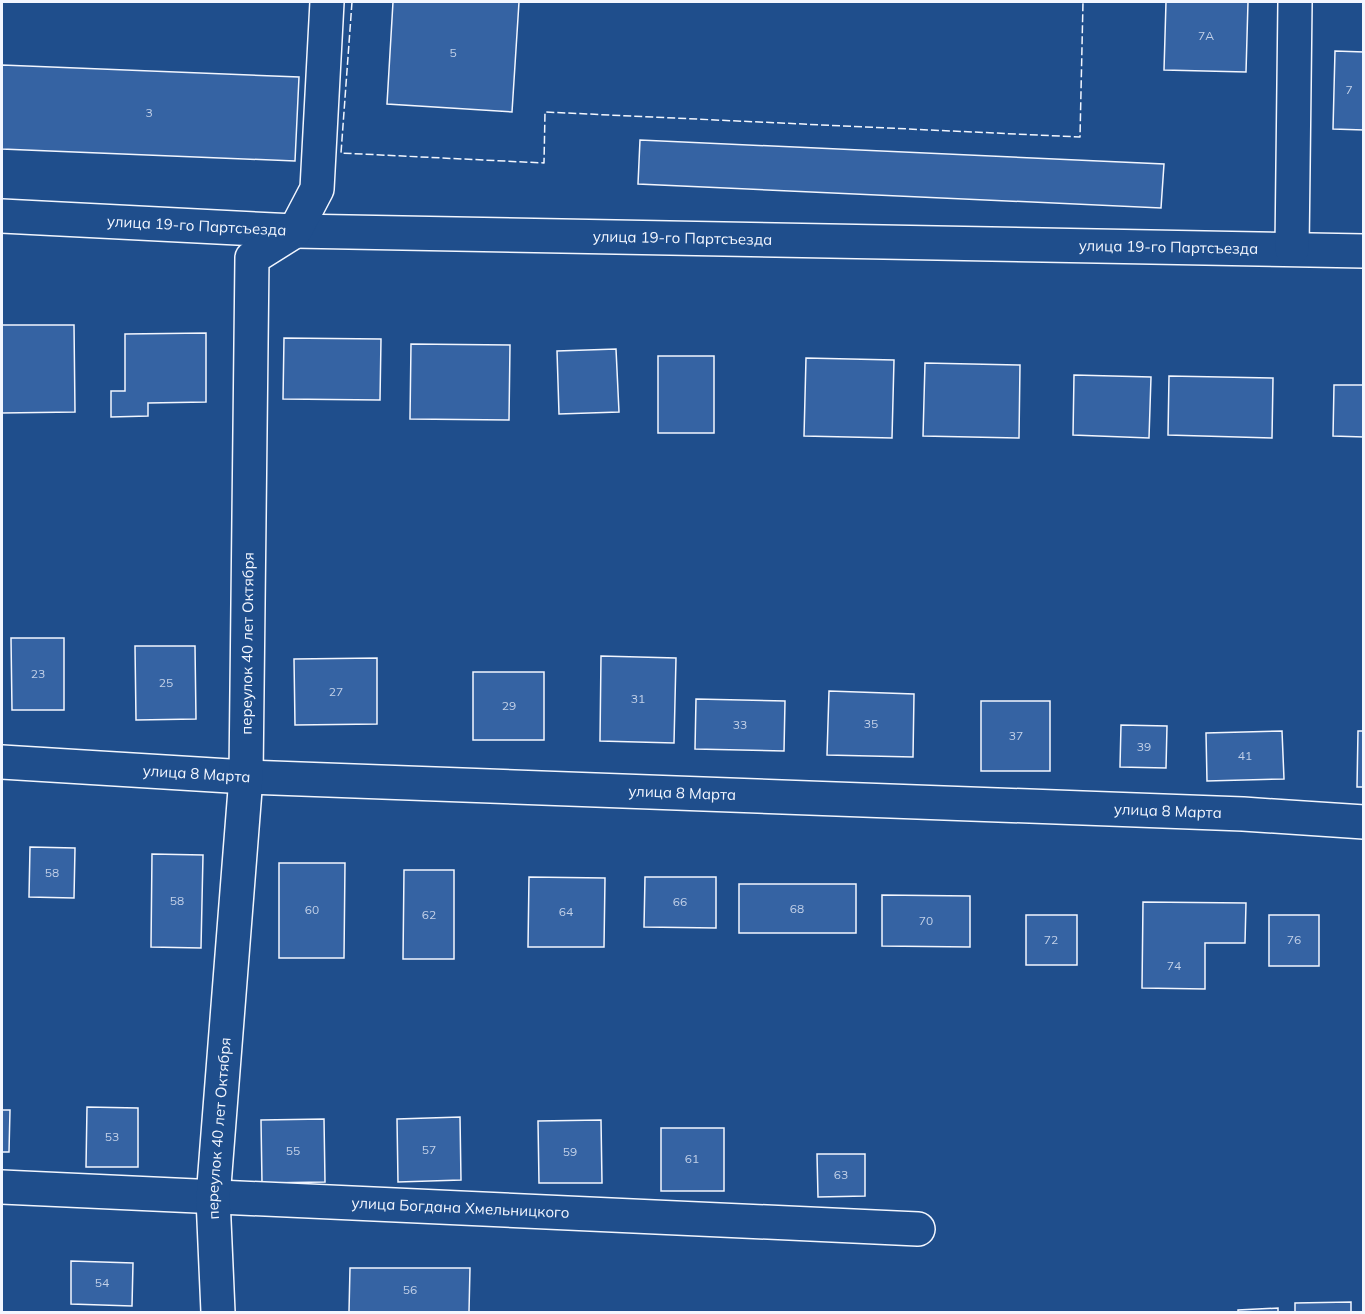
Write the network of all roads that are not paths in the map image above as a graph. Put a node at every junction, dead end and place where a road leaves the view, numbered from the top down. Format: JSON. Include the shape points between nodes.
{"nodes":[{"id":1,"x":327,"y":2,"type":"edge"},
{"id":2,"x":1295,"y":2,"type":"edge"},
{"id":3,"x":2,"y":216,"type":"edge"},
{"id":4,"x":295,"y":231,"type":"junction"},
{"id":5,"x":1292,"y":249,"type":"junction"},
{"id":6,"x":1364,"y":250,"type":"edge"},
{"id":7,"x":2,"y":762,"type":"edge"},
{"id":8,"x":246,"y":777,"type":"junction"},
{"id":9,"x":1364,"y":822,"type":"edge"},
{"id":10,"x":2,"y":1187,"type":"edge"},
{"id":11,"x":213,"y":1198,"type":"junction"},
{"id":12,"x":918,"y":1229,"type":"dead end"},
{"id":13,"x":218,"y":1312,"type":"edge"}],
"edges":[{"from":1,"to":4,"type":"street","via":[[317,189]]},
{"from":2,"to":5,"type":"street"},
{"from":3,"to":4,"type":"street","name":"улица 19-го Партсъезда"},
{"from":4,"to":5,"type":"street","name":"улица 19-го Партсъезда"},
{"from":4,"to":8,"type":"street","name":"переулок 40 лет Октября","via":[[252,258]]},
{"from":5,"to":6,"type":"street","name":"улица 19-го Партсъезда"},
{"from":7,"to":8,"type":"street","name":"улица 8 Марта"},
{"from":8,"to":9,"type":"street","name":"улица 8 Марта","via":[[1243,814]]},
{"from":8,"to":11,"type":"street","name":"переулок 40 лет Октября"},
{"from":10,"to":11,"type":"street","name":"улица Богдана Хмельницкого"},
{"from":11,"to":12,"type":"street","name":"улица Богдана Хмельницкого"},
{"from":11,"to":13,"type":"street","name":"переулок 40 лет Октября"}]}
